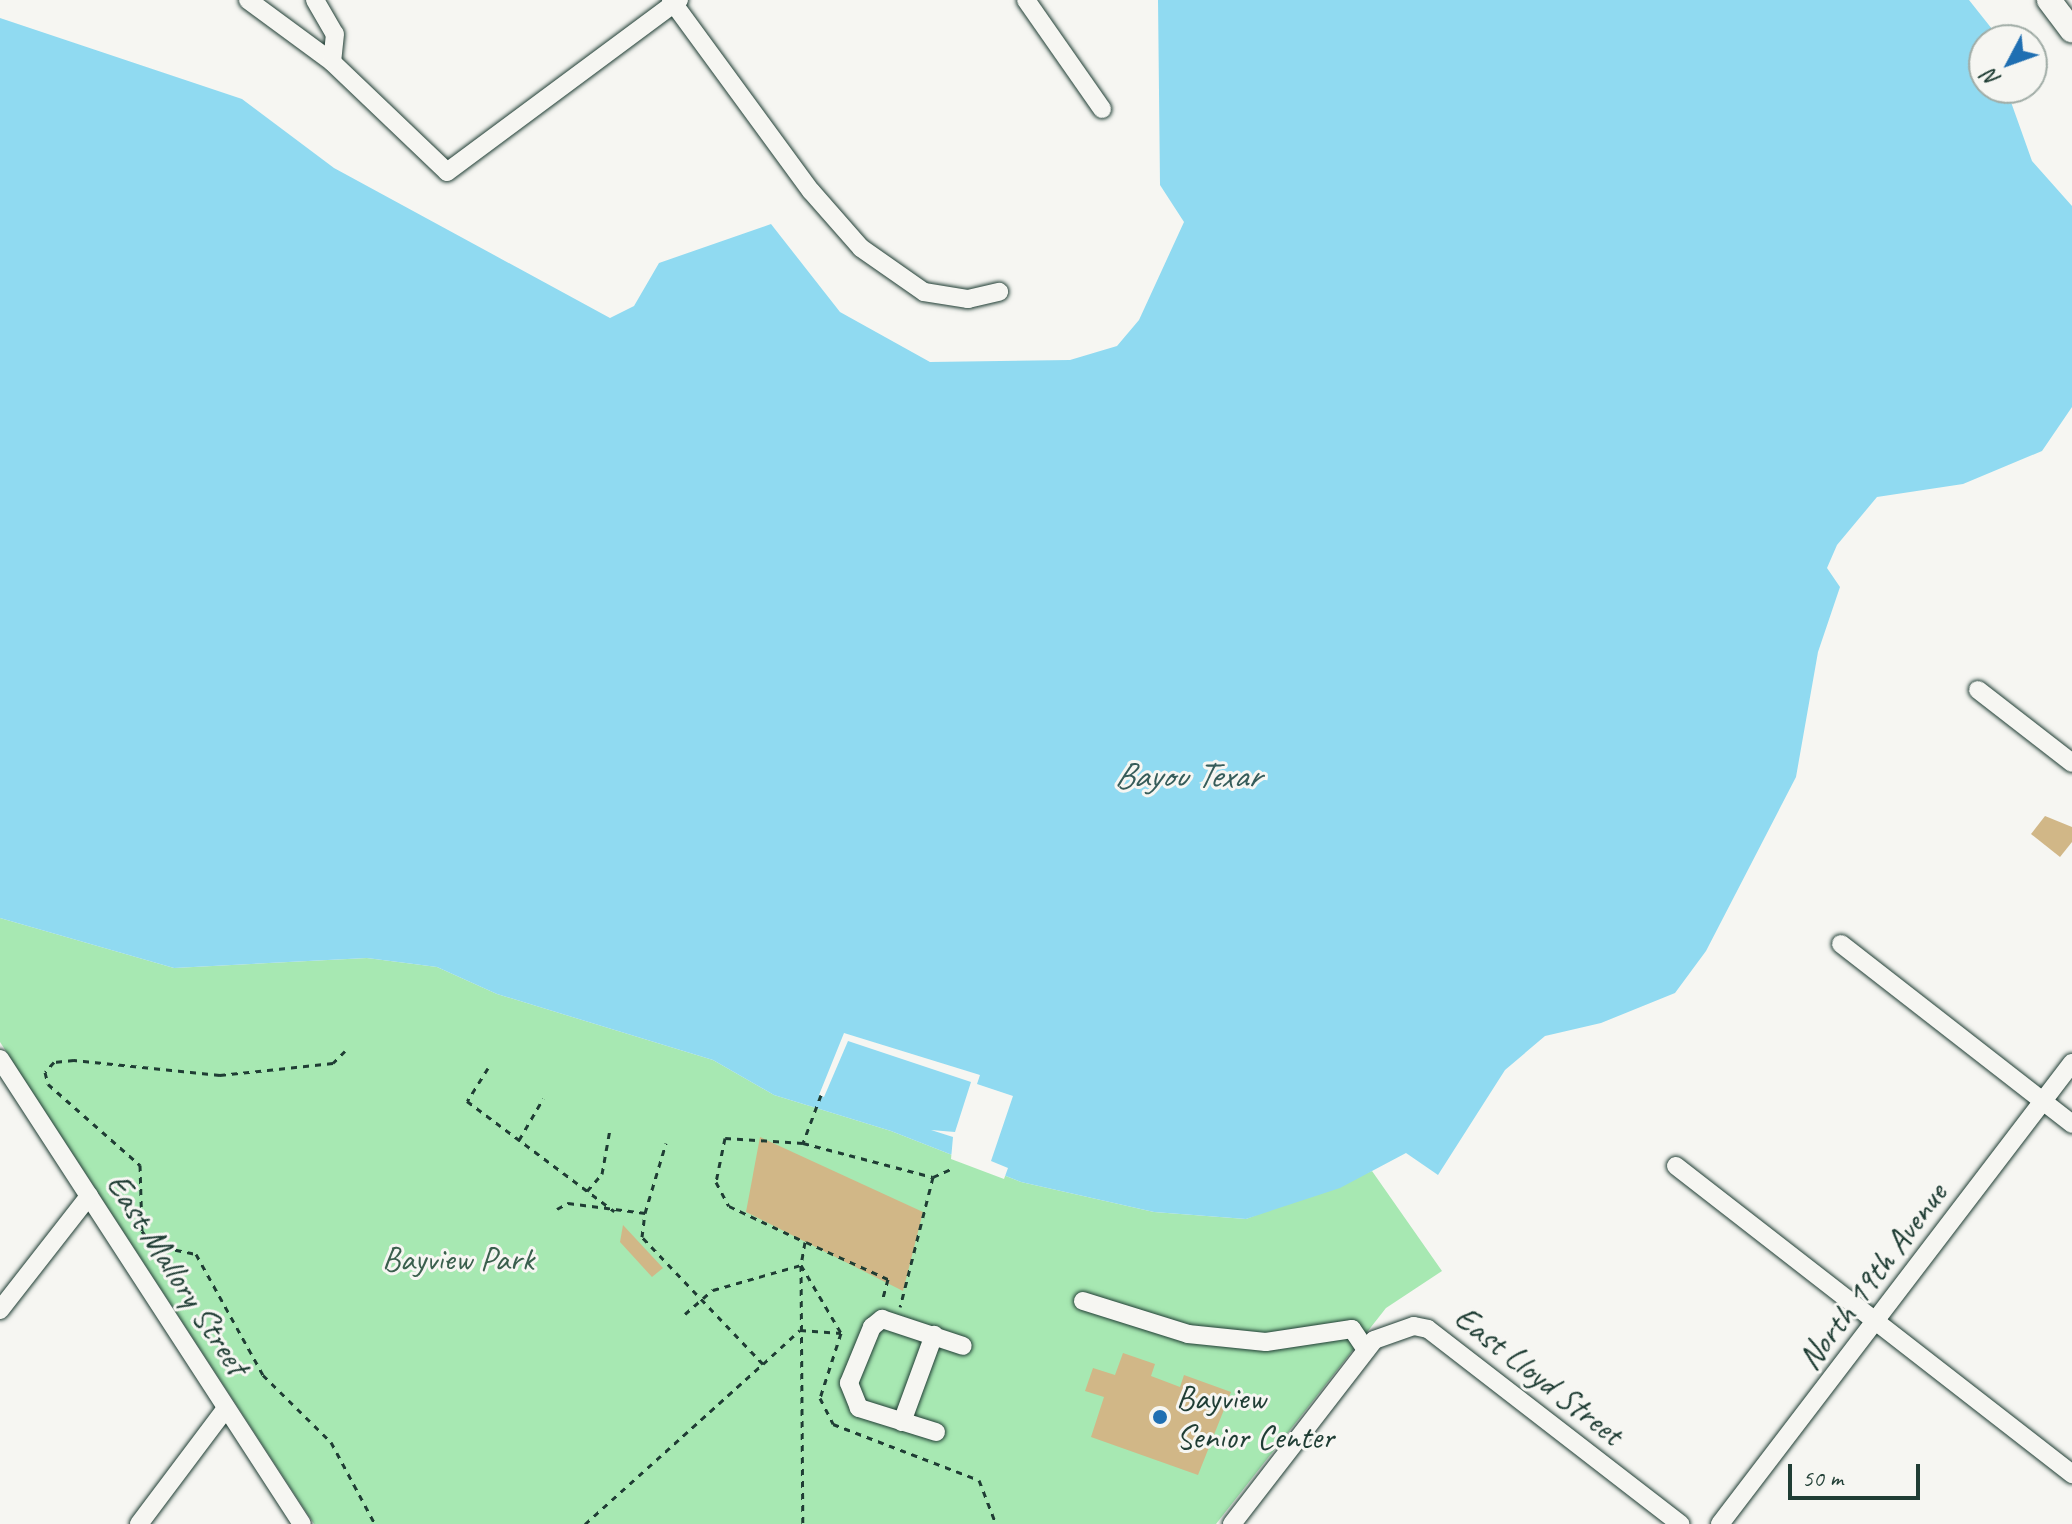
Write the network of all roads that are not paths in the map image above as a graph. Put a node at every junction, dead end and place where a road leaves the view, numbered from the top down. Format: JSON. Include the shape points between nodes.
{"nodes":[{"id":1,"x":248,"y":0,"type":"edge"},
{"id":2,"x":315,"y":0,"type":"edge"},
{"id":3,"x":1026,"y":0,"type":"edge"},
{"id":4,"x":2049,"y":0,"type":"edge"},
{"id":5,"x":675,"y":1,"type":"edge"},
{"id":6,"x":2072,"y":30,"type":"edge"},
{"id":7,"x":332,"y":62,"type":"junction"},
{"id":8,"x":1102,"y":109,"type":"dead end"},
{"id":9,"x":999,"y":292,"type":"dead end"},
{"id":10,"x":1978,"y":690,"type":"dead end"},
{"id":11,"x":2072,"y":763,"type":"edge"},
{"id":12,"x":1841,"y":944,"type":"dead end"},
{"id":13,"x":0,"y":1059,"type":"edge"},
{"id":14,"x":2072,"y":1063,"type":"edge"},
{"id":15,"x":2043,"y":1101,"type":"junction"},
{"id":16,"x":2072,"y":1124,"type":"edge"},
{"id":17,"x":1676,"y":1166,"type":"dead end"},
{"id":18,"x":89,"y":1196,"type":"junction"},
{"id":19,"x":1083,"y":1301,"type":"dead end"},
{"id":20,"x":0,"y":1310,"type":"edge"},
{"id":21,"x":1878,"y":1323,"type":"junction"},
{"id":22,"x":934,"y":1335,"type":"junction"},
{"id":23,"x":963,"y":1346,"type":"dead end"},
{"id":24,"x":1366,"y":1350,"type":"junction"},
{"id":25,"x":226,"y":1408,"type":"junction"},
{"id":26,"x":902,"y":1422,"type":"junction"},
{"id":27,"x":936,"y":1432,"type":"dead end"},
{"id":28,"x":2072,"y":1474,"type":"edge"},
{"id":29,"x":139,"y":1524,"type":"edge"},
{"id":30,"x":302,"y":1524,"type":"edge"},
{"id":31,"x":1232,"y":1524,"type":"edge"},
{"id":32,"x":1680,"y":1524,"type":"edge"},
{"id":33,"x":1720,"y":1524,"type":"edge"}],
"edges":[{"from":1,"to":7,"type":"street"},
{"from":2,"to":7,"type":"street","via":[[335,34]]},
{"from":3,"to":8,"type":"street"},
{"from":4,"to":6,"type":"main road"},
{"from":5,"to":7,"type":"street","via":[[447,172]]},
{"from":5,"to":9,"type":"street","via":[[811,191],[861,248],[924,292],[968,299]]},
{"from":10,"to":11,"type":"street"},
{"from":12,"to":15,"type":"street"},
{"from":13,"to":18,"type":"street","name":"East Mallory Street"},
{"from":14,"to":15,"type":"street","name":"North 19th Avenue"},
{"from":15,"to":16,"type":"street"},
{"from":15,"to":21,"type":"street","name":"North 19th Avenue"},
{"from":17,"to":21,"type":"street"},
{"from":18,"to":20,"type":"street"},
{"from":18,"to":25,"type":"street","name":"East Mallory Street"},
{"from":19,"to":24,"type":"street","via":[[1188,1334],[1266,1342],[1352,1329]]},
{"from":21,"to":28,"type":"street"},
{"from":21,"to":33,"type":"street","name":"North 19th Avenue"},
{"from":22,"to":23,"type":"street"},
{"from":22,"to":26,"type":"street"},
{"from":22,"to":26,"type":"street","via":[[882,1319],[872,1327],[849,1383],[859,1408]]},
{"from":24,"to":31,"type":"street"},
{"from":24,"to":32,"type":"street","name":"East Lloyd Street","via":[[1386,1331],[1428,1329]]},
{"from":25,"to":29,"type":"street"},
{"from":25,"to":30,"type":"street","name":"East Mallory Street"},
{"from":26,"to":27,"type":"street"}]}
